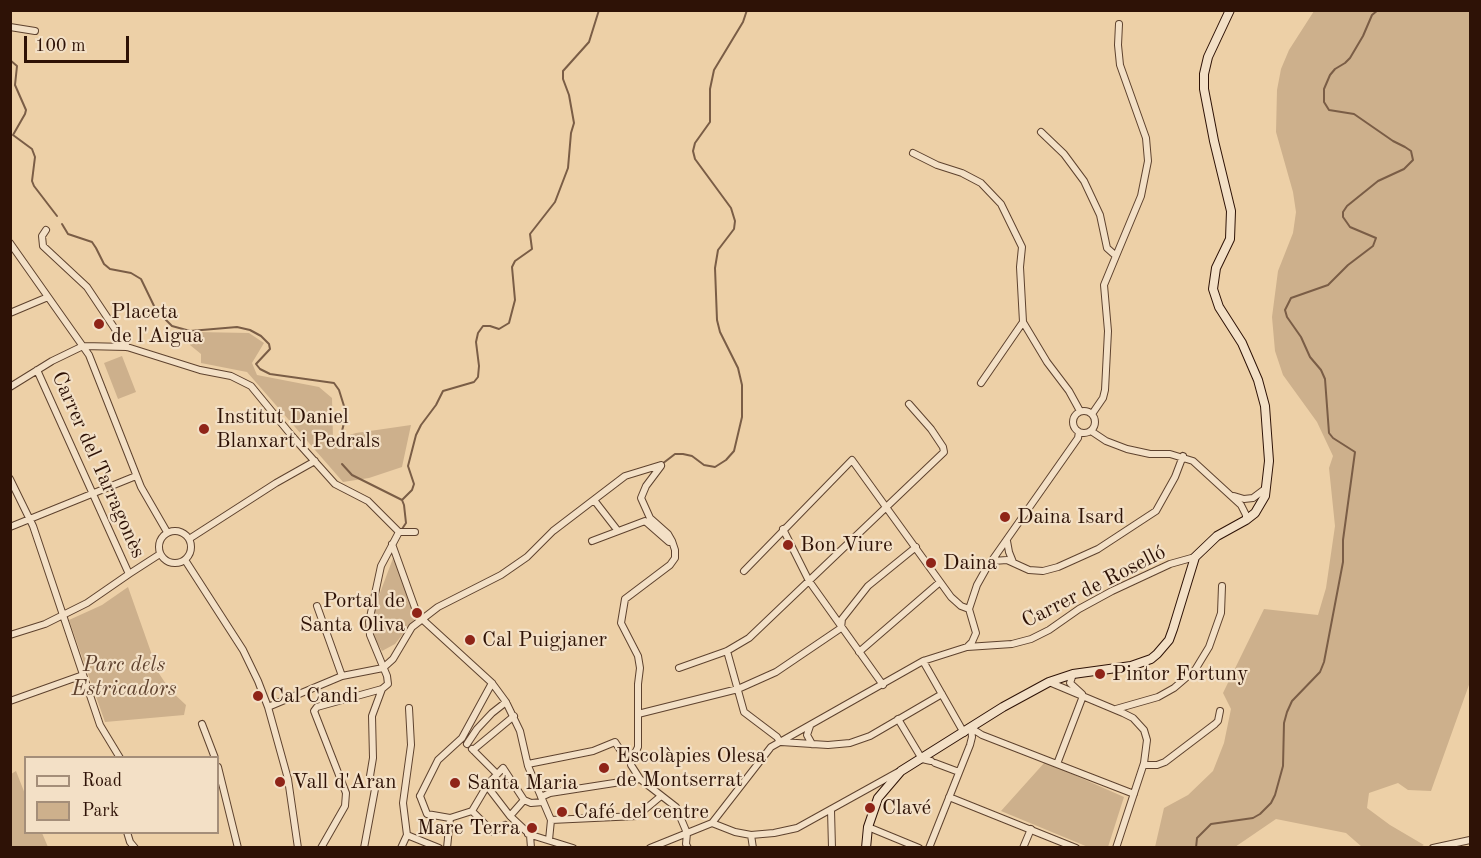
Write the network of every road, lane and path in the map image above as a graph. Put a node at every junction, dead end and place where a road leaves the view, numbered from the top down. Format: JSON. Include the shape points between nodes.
{"nodes":[{"id":1,"x":1230,"y":10,"type":"edge"},
{"id":2,"x":1119,"y":24,"type":"dead end"},
{"id":3,"x":10,"y":27,"type":"edge"},
{"id":4,"x":35,"y":31,"type":"dead end"},
{"id":5,"x":1041,"y":132,"type":"dead end"},
{"id":6,"x":913,"y":153,"type":"dead end"},
{"id":7,"x":46,"y":230,"type":"dead end"},
{"id":8,"x":10,"y":243,"type":"edge"},
{"id":9,"x":1116,"y":256,"type":"junction"},
{"id":10,"x":48,"y":297,"type":"junction"},
{"id":11,"x":10,"y":313,"type":"edge"},
{"id":12,"x":1023,"y":322,"type":"junction"},
{"id":13,"x":83,"y":346,"type":"junction"},
{"id":14,"x":127,"y":347,"type":"junction"},
{"id":15,"x":37,"y":370,"type":"junction"},
{"id":16,"x":981,"y":383,"type":"dead end"},
{"id":17,"x":10,"y":387,"type":"edge"},
{"id":18,"x":909,"y":404,"type":"dead end"},
{"id":19,"x":1080,"y":411,"type":"junction"},
{"id":20,"x":1092,"y":414,"type":"junction"},
{"id":21,"x":1091,"y":431,"type":"junction"},
{"id":22,"x":1079,"y":432,"type":"junction"},
{"id":23,"x":1183,"y":456,"type":"junction"},
{"id":24,"x":315,"y":461,"type":"junction"},
{"id":25,"x":136,"y":476,"type":"junction"},
{"id":26,"x":10,"y":479,"type":"edge"},
{"id":27,"x":1268,"y":487,"type":"junction"},
{"id":28,"x":93,"y":493,"type":"junction"},
{"id":29,"x":1231,"y":495,"type":"junction"},
{"id":30,"x":594,"y":500,"type":"junction"},
{"id":31,"x":886,"y":506,"type":"junction"},
{"id":32,"x":30,"y":519,"type":"junction"},
{"id":33,"x":1246,"y":520,"type":"junction"},
{"id":34,"x":10,"y":527,"type":"edge"},
{"id":35,"x":783,"y":529,"type":"junction"},
{"id":36,"x":618,"y":531,"type":"junction"},
{"id":37,"x":167,"y":532,"type":"junction"},
{"id":38,"x":399,"y":532,"type":"junction"},
{"id":39,"x":415,"y":532,"type":"dead end"},
{"id":40,"x":189,"y":538,"type":"junction"},
{"id":41,"x":1008,"y":540,"type":"junction"},
{"id":42,"x":592,"y":541,"type":"dead end"},
{"id":43,"x":672,"y":541,"type":"junction"},
{"id":44,"x":392,"y":544,"type":"junction"},
{"id":45,"x":916,"y":547,"type":"junction"},
{"id":46,"x":160,"y":554,"type":"junction"},
{"id":47,"x":1195,"y":557,"type":"junction"},
{"id":48,"x":185,"y":560,"type":"junction"},
{"id":49,"x":993,"y":561,"type":"junction"},
{"id":50,"x":1015,"y":564,"type":"junction"},
{"id":51,"x":744,"y":571,"type":"dead end"},
{"id":52,"x":129,"y":574,"type":"junction"},
{"id":53,"x":809,"y":581,"type":"junction"},
{"id":54,"x":940,"y":582,"type":"junction"},
{"id":55,"x":1222,"y":586,"type":"dead end"},
{"id":56,"x":317,"y":606,"type":"dead end"},
{"id":57,"x":969,"y":609,"type":"junction"},
{"id":58,"x":63,"y":615,"type":"junction"},
{"id":59,"x":423,"y":619,"type":"junction"},
{"id":60,"x":841,"y":628,"type":"junction"},
{"id":61,"x":976,"y":633,"type":"junction"},
{"id":62,"x":10,"y":635,"type":"edge"},
{"id":63,"x":990,"y":645,"type":"junction"},
{"id":64,"x":967,"y":647,"type":"junction"},
{"id":65,"x":727,"y":651,"type":"junction"},
{"id":66,"x":859,"y":652,"type":"junction"},
{"id":67,"x":923,"y":661,"type":"junction"},
{"id":68,"x":383,"y":668,"type":"junction"},
{"id":69,"x":679,"y":668,"type":"dead end"},
{"id":70,"x":1073,"y":674,"type":"junction"},
{"id":71,"x":83,"y":675,"type":"junction"},
{"id":72,"x":342,"y":676,"type":"junction"},
{"id":73,"x":492,"y":682,"type":"junction"},
{"id":74,"x":1049,"y":682,"type":"junction"},
{"id":75,"x":883,"y":685,"type":"junction"},
{"id":76,"x":382,"y":689,"type":"junction"},
{"id":77,"x":738,"y":689,"type":"junction"},
{"id":78,"x":942,"y":694,"type":"junction"},
{"id":79,"x":1085,"y":697,"type":"junction"},
{"id":80,"x":10,"y":701,"type":"edge"},
{"id":81,"x":506,"y":702,"type":"junction"},
{"id":82,"x":268,"y":707,"type":"junction"},
{"id":83,"x":409,"y":708,"type":"dead end"},
{"id":84,"x":1116,"y":709,"type":"junction"},
{"id":85,"x":1220,"y":711,"type":"dead end"},
{"id":86,"x":638,"y":714,"type":"junction"},
{"id":87,"x":514,"y":716,"type":"junction"},
{"id":88,"x":898,"y":719,"type":"junction"},
{"id":89,"x":202,"y":724,"type":"dead end"},
{"id":90,"x":812,"y":725,"type":"junction"},
{"id":91,"x":968,"y":731,"type":"junction"},
{"id":92,"x":462,"y":738,"type":"junction"},
{"id":93,"x":780,"y":742,"type":"junction"},
{"id":94,"x":467,"y":744,"type":"junction"},
{"id":95,"x":812,"y":744,"type":"junction"},
{"id":96,"x":473,"y":750,"type":"junction"},
{"id":97,"x":119,"y":756,"type":"edge"},
{"id":98,"x":214,"y":756,"type":"edge"},
{"id":99,"x":632,"y":759,"type":"junction"},
{"id":100,"x":922,"y":759,"type":"junction"},
{"id":101,"x":528,"y":764,"type":"junction"},
{"id":102,"x":1057,"y":764,"type":"junction"},
{"id":103,"x":1144,"y":765,"type":"junction"},
{"id":104,"x":219,"y":771,"type":"edge"},
{"id":105,"x":901,"y":771,"type":"junction"},
{"id":106,"x":959,"y":772,"type":"junction"},
{"id":107,"x":497,"y":774,"type":"junction"},
{"id":108,"x":640,"y":780,"type":"junction"},
{"id":109,"x":488,"y":785,"type":"junction"},
{"id":110,"x":863,"y":791,"type":"junction"},
{"id":111,"x":1134,"y":794,"type":"junction"},
{"id":112,"x":404,"y":795,"type":"junction"},
{"id":113,"x":420,"y":796,"type":"junction"},
{"id":114,"x":661,"y":796,"type":"junction"},
{"id":115,"x":949,"y":797,"type":"junction"},
{"id":116,"x":878,"y":798,"type":"junction"},
{"id":117,"x":524,"y":800,"type":"junction"},
{"id":118,"x":542,"y":800,"type":"junction"},
{"id":119,"x":831,"y":810,"type":"junction"},
{"id":120,"x":472,"y":811,"type":"junction"},
{"id":121,"x":450,"y":818,"type":"junction"},
{"id":122,"x":511,"y":818,"type":"junction"},
{"id":123,"x":551,"y":820,"type":"junction"},
{"id":124,"x":712,"y":823,"type":"junction"},
{"id":125,"x":505,"y":825,"type":"dead end"},
{"id":126,"x":868,"y":828,"type":"junction"},
{"id":127,"x":1031,"y":829,"type":"junction"},
{"id":128,"x":528,"y":833,"type":"junction"},
{"id":129,"x":687,"y":833,"type":"junction"},
{"id":130,"x":128,"y":834,"type":"edge"},
{"id":131,"x":751,"y":835,"type":"junction"},
{"id":132,"x":407,"y":836,"type":"junction"},
{"id":133,"x":549,"y":840,"type":"junction"},
{"id":134,"x":1470,"y":840,"type":"edge"},
{"id":135,"x":135,"y":848,"type":"edge"},
{"id":136,"x":238,"y":848,"type":"edge"},
{"id":137,"x":298,"y":848,"type":"edge"},
{"id":138,"x":321,"y":848,"type":"edge"},
{"id":139,"x":364,"y":848,"type":"edge"},
{"id":140,"x":401,"y":848,"type":"edge"},
{"id":141,"x":438,"y":848,"type":"edge"},
{"id":142,"x":447,"y":848,"type":"edge"},
{"id":143,"x":531,"y":848,"type":"edge"},
{"id":144,"x":573,"y":848,"type":"edge"},
{"id":145,"x":650,"y":848,"type":"edge"},
{"id":146,"x":688,"y":848,"type":"edge"},
{"id":147,"x":753,"y":848,"type":"edge"},
{"id":148,"x":832,"y":848,"type":"edge"},
{"id":149,"x":866,"y":848,"type":"edge"},
{"id":150,"x":919,"y":848,"type":"edge"},
{"id":151,"x":929,"y":848,"type":"edge"},
{"id":152,"x":1023,"y":848,"type":"edge"},
{"id":153,"x":1076,"y":848,"type":"edge"},
{"id":154,"x":1116,"y":848,"type":"edge"},
{"id":155,"x":1433,"y":848,"type":"edge"}],
"edges":[{"from":1,"to":27,"type":"street","via":[[1204,74],[1214,141],[1232,211],[1230,238],[1216,268],[1214,289],[1219,307],[1242,342],[1258,380],[1268,436]]},
{"from":2,"to":9,"type":"street","via":[[1120,66],[1146,138],[1148,161],[1141,196]]},
{"from":3,"to":4,"type":"street"},
{"from":5,"to":9,"type":"street","via":[[1084,181],[1100,215],[1107,248]]},
{"from":6,"to":12,"type":"street","via":[[981,183],[1001,204],[1022,247]]},
{"from":7,"to":14,"type":"street","via":[[43,246],[87,287]]},
{"from":8,"to":10,"type":"street"},
{"from":9,"to":20,"type":"street","via":[[1104,285],[1108,330],[1105,390]]},
{"from":10,"to":11,"type":"street"},
{"from":10,"to":13,"type":"street"},
{"from":12,"to":16,"type":"street"},
{"from":12,"to":19,"type":"street"},
{"from":13,"to":14,"type":"street"},
{"from":13,"to":15,"type":"street"},
{"from":13,"to":25,"type":"street"},
{"from":14,"to":24,"type":"street","via":[[231,376],[251,386]]},
{"from":15,"to":17,"type":"street"},
{"from":15,"to":28,"type":"street","name":"Carrer del Tarragonès"},
{"from":18,"to":31,"type":"street","via":[[931,429],[944,452]]},
{"from":19,"to":20,"type":"street"},
{"from":19,"to":22,"type":"street","via":[[1073,423]]},
{"from":20,"to":21,"type":"street","via":[[1095,421]]},
{"from":21,"to":22,"type":"street"},
{"from":21,"to":23,"type":"street","via":[[1106,441],[1138,452]]},
{"from":22,"to":41,"type":"street"},
{"from":23,"to":29,"type":"street"},
{"from":23,"to":50,"type":"street","via":[[1160,506],[1148,518],[1089,554],[1050,570],[1029,570]]},
{"from":24,"to":38,"type":"street","via":[[335,484],[368,501]]},
{"from":24,"to":40,"type":"street"},
{"from":25,"to":28,"type":"street"},
{"from":25,"to":37,"type":"street"},
{"from":26,"to":32,"type":"street"},
{"from":27,"to":29,"type":"street","via":[[1253,498]]},
{"from":27,"to":33,"type":"street","via":[[1261,506]]},
{"from":28,"to":32,"type":"street"},
{"from":28,"to":52,"type":"street","name":"Carrer del Tarragonès"},
{"from":29,"to":33,"type":"street","via":[[1245,510]]},
{"from":30,"to":36,"type":"street"},
{"from":30,"to":43,"type":"street","via":[[625,476],[661,465],[641,498],[650,518]]},
{"from":30,"to":59,"type":"street","via":[[527,557]]},
{"from":31,"to":35,"type":"street","via":[[852,460]]},
{"from":31,"to":45,"type":"street"},
{"from":31,"to":53,"type":"street"},
{"from":32,"to":34,"type":"street"},
{"from":32,"to":58,"type":"street"},
{"from":33,"to":47,"type":"street","via":[[1217,536]]},
{"from":35,"to":51,"type":"street"},
{"from":35,"to":53,"type":"street"},
{"from":36,"to":42,"type":"street"},
{"from":36,"to":43,"type":"street","via":[[645,520]]},
{"from":37,"to":40,"type":"street","via":[[178,530]]},
{"from":37,"to":46,"type":"street","via":[[159,542]]},
{"from":38,"to":39,"type":"street"},
{"from":38,"to":44,"type":"street"},
{"from":40,"to":48,"type":"street","via":[[191,548]]},
{"from":41,"to":49,"type":"street"},
{"from":41,"to":50,"type":"street"},
{"from":43,"to":86,"type":"street","via":[[675,558],[670,565],[632,592],[622,609],[621,623],[640,668]]},
{"from":44,"to":59,"type":"street","via":[[415,608]]},
{"from":44,"to":68,"type":"street","via":[[381,566],[369,622],[369,635]]},
{"from":45,"to":54,"type":"street"},
{"from":45,"to":60,"type":"street","via":[[867,586],[842,619]]},
{"from":46,"to":48,"type":"street","via":[[173,563]]},
{"from":46,"to":52,"type":"street"},
{"from":47,"to":63,"type":"street","name":"Carrer de Roselló","via":[[1112,591],[1031,639]]},
{"from":47,"to":70,"type":"street","via":[[1173,629],[1157,654],[1131,666]]},
{"from":48,"to":82,"type":"street","via":[[243,650]]},
{"from":49,"to":50,"type":"street","via":[[1003,559]]},
{"from":49,"to":57,"type":"street","via":[[977,585]]},
{"from":52,"to":58,"type":"street"},
{"from":53,"to":60,"type":"street"},
{"from":53,"to":65,"type":"street","via":[[749,638]]},
{"from":54,"to":57,"type":"street","via":[[955,602]]},
{"from":54,"to":66,"type":"street"},
{"from":55,"to":84,"type":"street","via":[[1218,621],[1195,670],[1158,697]]},
{"from":56,"to":72,"type":"street"},
{"from":57,"to":61,"type":"street"},
{"from":58,"to":62,"type":"street"},
{"from":58,"to":71,"type":"street"},
{"from":59,"to":68,"type":"street","via":[[412,627]]},
{"from":59,"to":73,"type":"street"},
{"from":60,"to":66,"type":"street"},
{"from":60,"to":77,"type":"street","via":[[776,672]]},
{"from":61,"to":63,"type":"street"},
{"from":61,"to":64,"type":"street"},
{"from":63,"to":64,"type":"street","name":"Carrer de Roselló"},
{"from":64,"to":67,"type":"street","name":"Carrer de Roselló"},
{"from":65,"to":69,"type":"street"},
{"from":65,"to":77,"type":"street"},
{"from":66,"to":75,"type":"street"},
{"from":67,"to":75,"type":"street","name":"Carrer de Roselló"},
{"from":67,"to":78,"type":"street"},
{"from":68,"to":72,"type":"street"},
{"from":68,"to":76,"type":"street","via":[[388,684]]},
{"from":70,"to":74,"type":"street"},
{"from":70,"to":79,"type":"street","via":[[1070,683]]},
{"from":71,"to":80,"type":"street"},
{"from":71,"to":97,"type":"street","via":[[100,725]]},
{"from":72,"to":82,"type":"street"},
{"from":73,"to":81,"type":"street"},
{"from":73,"to":92,"type":"street"},
{"from":74,"to":79,"type":"street"},
{"from":74,"to":91,"type":"street"},
{"from":75,"to":90,"type":"street","name":"Carrer de Roselló"},
{"from":76,"to":138,"type":"street","via":[[317,706],[314,711],[346,793],[345,806]]},
{"from":76,"to":139,"type":"street","via":[[372,716],[370,776],[375,792]]},
{"from":77,"to":86,"type":"street"},
{"from":77,"to":93,"type":"street","via":[[746,714]]},
{"from":78,"to":88,"type":"street"},
{"from":78,"to":91,"type":"street"},
{"from":79,"to":84,"type":"street"},
{"from":79,"to":102,"type":"street"},
{"from":81,"to":87,"type":"street"},
{"from":81,"to":94,"type":"street"},
{"from":82,"to":137,"type":"street","via":[[288,779]]},
{"from":83,"to":112,"type":"street","via":[[411,745]]},
{"from":84,"to":103,"type":"street","via":[[1144,730]]},
{"from":85,"to":103,"type":"street","via":[[1215,724],[1165,762]]},
{"from":86,"to":99,"type":"street","via":[[638,747]]},
{"from":87,"to":96,"type":"street"},
{"from":87,"to":101,"type":"street"},
{"from":88,"to":95,"type":"street","via":[[850,743]]},
{"from":88,"to":100,"type":"street"},
{"from":89,"to":98,"type":"street"},
{"from":90,"to":93,"type":"street","name":"Carrer de Roselló"},
{"from":90,"to":95,"type":"street","via":[[807,735]]},
{"from":91,"to":100,"type":"street"},
{"from":91,"to":102,"type":"street"},
{"from":91,"to":106,"type":"street","via":[[972,737]]},
{"from":92,"to":94,"type":"street"},
{"from":92,"to":113,"type":"street","via":[[438,760]]},
{"from":93,"to":95,"type":"street"},
{"from":93,"to":124,"type":"street","name":"Carrer de Roselló","via":[[771,747]]},
{"from":94,"to":96,"type":"street"},
{"from":96,"to":107,"type":"street"},
{"from":99,"to":101,"type":"street","via":[[615,742],[593,751]]},
{"from":99,"to":108,"type":"street","via":[[631,765]]},
{"from":100,"to":105,"type":"street"},
{"from":100,"to":106,"type":"street"},
{"from":101,"to":118,"type":"street"},
{"from":102,"to":111,"type":"street"},
{"from":103,"to":111,"type":"street"},
{"from":104,"to":136,"type":"street"},
{"from":105,"to":110,"type":"street"},
{"from":105,"to":116,"type":"street"},
{"from":106,"to":115,"type":"street"},
{"from":107,"to":109,"type":"street"},
{"from":107,"to":117,"type":"street","via":[[502,768]]},
{"from":108,"to":114,"type":"street"},
{"from":108,"to":118,"type":"street","via":[[550,793]]},
{"from":109,"to":120,"type":"street"},
{"from":109,"to":122,"type":"street"},
{"from":110,"to":116,"type":"street","via":[[873,792]]},
{"from":110,"to":119,"type":"street"},
{"from":111,"to":154,"type":"street"},
{"from":112,"to":113,"type":"street"},
{"from":112,"to":132,"type":"street"},
{"from":113,"to":121,"type":"street","via":[[426,814]]},
{"from":114,"to":123,"type":"street","via":[[637,816]]},
{"from":114,"to":129,"type":"street","via":[[676,807]]},
{"from":115,"to":127,"type":"street"},
{"from":115,"to":151,"type":"street"},
{"from":116,"to":126,"type":"street"},
{"from":117,"to":118,"type":"street"},
{"from":117,"to":122,"type":"street"},
{"from":118,"to":123,"type":"street"},
{"from":119,"to":131,"type":"street","via":[[797,828]]},
{"from":119,"to":148,"type":"street"},
{"from":120,"to":121,"type":"street"},
{"from":120,"to":125,"type":"street","via":[[493,832]]},
{"from":121,"to":142,"type":"street"},
{"from":122,"to":128,"type":"street"},
{"from":123,"to":133,"type":"street"},
{"from":124,"to":129,"type":"street"},
{"from":124,"to":131,"type":"street"},
{"from":126,"to":149,"type":"street"},
{"from":126,"to":150,"type":"street"},
{"from":127,"to":152,"type":"street"},
{"from":127,"to":153,"type":"street"},
{"from":128,"to":133,"type":"street"},
{"from":128,"to":143,"type":"street"},
{"from":129,"to":145,"type":"street"},
{"from":129,"to":146,"type":"street"},
{"from":130,"to":135,"type":"street"},
{"from":131,"to":147,"type":"street"},
{"from":132,"to":140,"type":"street"},
{"from":132,"to":141,"type":"street"},
{"from":133,"to":144,"type":"street"},
{"from":134,"to":155,"type":"street"}]}
